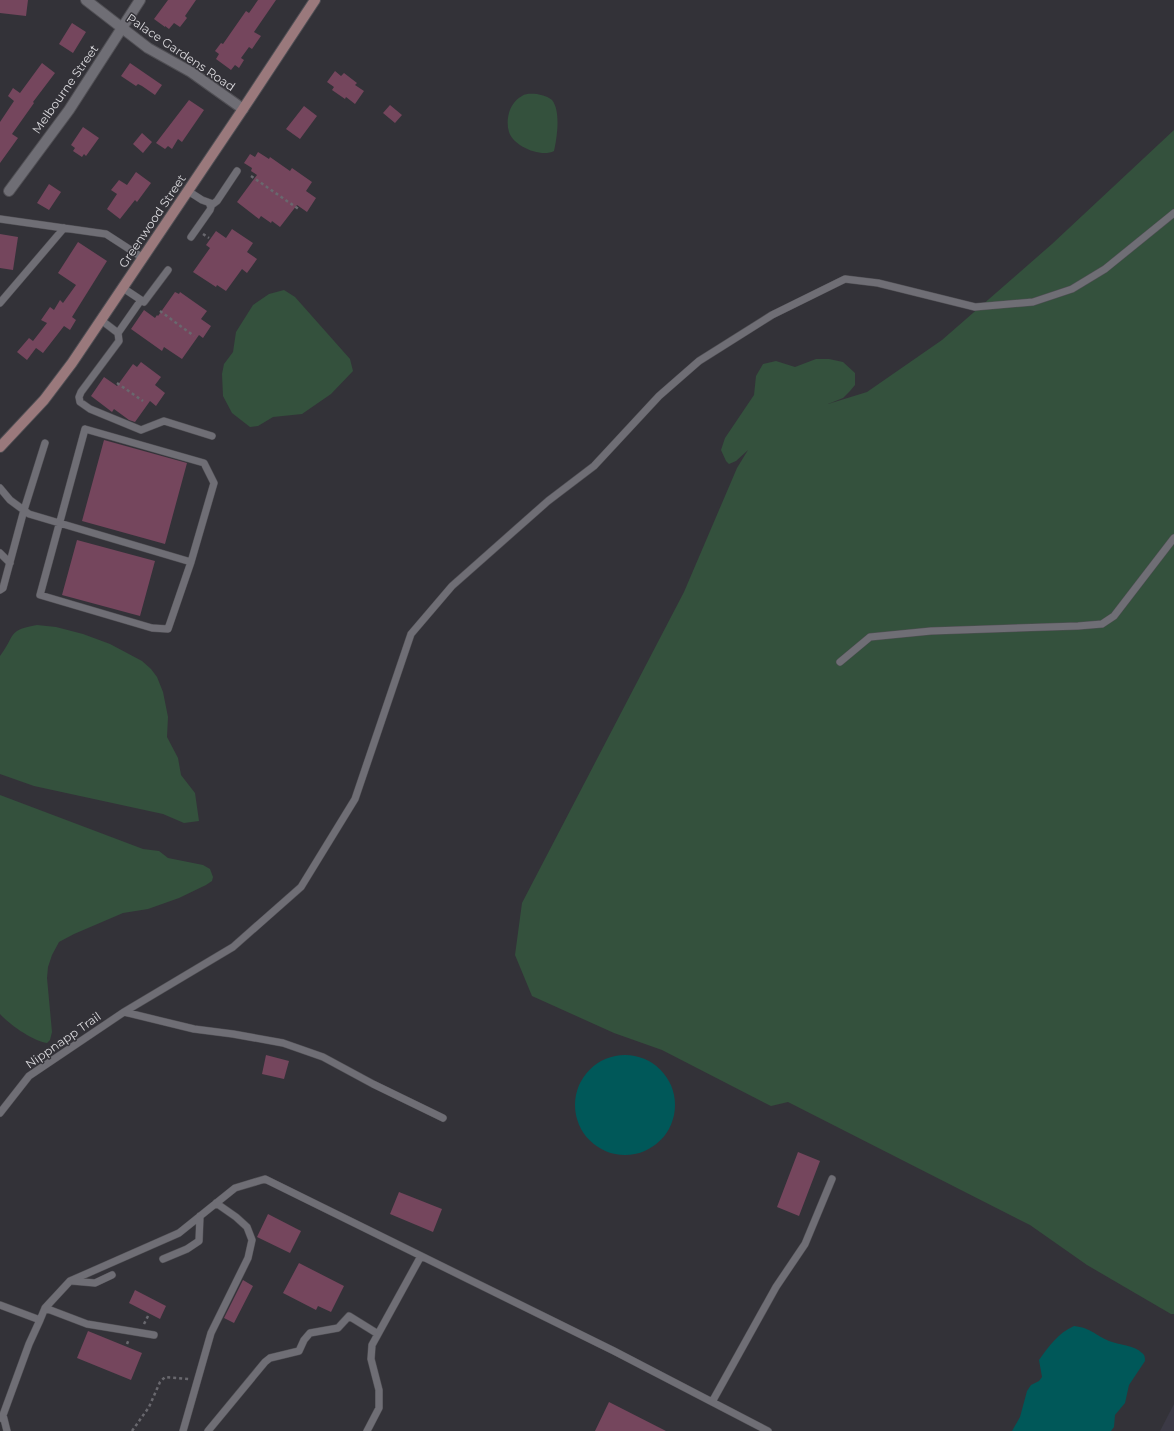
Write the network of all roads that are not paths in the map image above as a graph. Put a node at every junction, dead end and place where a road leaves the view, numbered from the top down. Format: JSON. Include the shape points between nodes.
{"nodes":[{"id":1,"x":86,"y":0,"type":"edge"},
{"id":2,"x":140,"y":0,"type":"edge"},
{"id":3,"x":315,"y":0,"type":"edge"},
{"id":4,"x":122,"y":29,"type":"junction"},
{"id":5,"x":243,"y":110,"type":"junction"},
{"id":6,"x":237,"y":171,"type":"dead end"},
{"id":7,"x":9,"y":191,"type":"dead end"},
{"id":8,"x":188,"y":191,"type":"junction"},
{"id":9,"x":209,"y":203,"type":"junction"},
{"id":10,"x":1174,"y":213,"type":"edge"},
{"id":11,"x":0,"y":219,"type":"edge"},
{"id":12,"x":64,"y":228,"type":"junction"},
{"id":13,"x":191,"y":237,"type":"dead end"},
{"id":14,"x":142,"y":258,"type":"junction"},
{"id":15,"x":168,"y":270,"type":"dead end"},
{"id":16,"x":123,"y":288,"type":"junction"},
{"id":17,"x":1,"y":299,"type":"edge"},
{"id":18,"x":141,"y":300,"type":"junction"},
{"id":19,"x":101,"y":320,"type":"junction"},
{"id":20,"x":118,"y":333,"type":"junction"},
{"id":21,"x":212,"y":436,"type":"dead end"},
{"id":22,"x":45,"y":443,"type":"dead end"},
{"id":23,"x":1,"y":444,"type":"edge"},
{"id":24,"x":0,"y":488,"type":"edge"},
{"id":25,"x":24,"y":510,"type":"junction"},
{"id":26,"x":60,"y":523,"type":"junction"},
{"id":27,"x":1174,"y":538,"type":"edge"},
{"id":28,"x":0,"y":553,"type":"edge"},
{"id":29,"x":191,"y":562,"type":"junction"},
{"id":30,"x":10,"y":563,"type":"junction"},
{"id":31,"x":0,"y":590,"type":"edge"},
{"id":32,"x":840,"y":662,"type":"dead end"},
{"id":33,"x":124,"y":1012,"type":"junction"},
{"id":34,"x":0,"y":1113,"type":"edge"},
{"id":35,"x":443,"y":1118,"type":"dead end"},
{"id":36,"x":832,"y":1179,"type":"dead end"},
{"id":37,"x":216,"y":1203,"type":"junction"},
{"id":38,"x":200,"y":1216,"type":"junction"},
{"id":39,"x":421,"y":1256,"type":"junction"},
{"id":40,"x":163,"y":1259,"type":"dead end"},
{"id":41,"x":112,"y":1275,"type":"dead end"},
{"id":42,"x":70,"y":1281,"type":"junction"},
{"id":43,"x":0,"y":1305,"type":"edge"},
{"id":44,"x":45,"y":1308,"type":"junction"},
{"id":45,"x":40,"y":1320,"type":"junction"},
{"id":46,"x":378,"y":1334,"type":"junction"},
{"id":47,"x":154,"y":1335,"type":"dead end"},
{"id":48,"x":712,"y":1402,"type":"junction"},
{"id":49,"x":2,"y":1417,"type":"edge"},
{"id":50,"x":7,"y":1431,"type":"edge"},
{"id":51,"x":183,"y":1431,"type":"edge"},
{"id":52,"x":208,"y":1431,"type":"edge"},
{"id":53,"x":367,"y":1431,"type":"edge"},
{"id":54,"x":768,"y":1431,"type":"edge"}],
"edges":[{"from":1,"to":4,"type":"street","name":"Palace Gardens Road"},
{"from":2,"to":4,"type":"street","name":"Melbourne Street"},
{"from":3,"to":5,"type":"main road","name":"Greenwood Street"},
{"from":4,"to":5,"type":"street","name":"Palace Gardens Road","via":[[148,48],[191,72]]},
{"from":4,"to":7,"type":"street","name":"Melbourne Street","via":[[69,110]]},
{"from":5,"to":8,"type":"main road","name":"Greenwood Street"},
{"from":6,"to":9,"type":"lane","via":[[217,201]]},
{"from":8,"to":9,"type":"lane"},
{"from":8,"to":14,"type":"main road","name":"Greenwood Street"},
{"from":9,"to":13,"type":"lane","via":[[210,210]]},
{"from":10,"to":33,"type":"lane","name":"Nippnapp Trail","via":[[1105,269],[1072,289],[1033,302],[975,308],[878,283],[845,279],[772,315],[699,361],[659,396],[594,466],[548,501],[452,586],[411,634],[355,799],[300,887],[233,947]]},
{"from":11,"to":12,"type":"lane"},
{"from":12,"to":14,"type":"lane","via":[[106,234]]},
{"from":12,"to":17,"type":"lane"},
{"from":14,"to":16,"type":"main road","name":"Greenwood Street"},
{"from":15,"to":18,"type":"lane","via":[[144,302]]},
{"from":16,"to":18,"type":"lane"},
{"from":16,"to":19,"type":"main road","name":"Greenwood Street"},
{"from":18,"to":20,"type":"lane"},
{"from":19,"to":20,"type":"lane"},
{"from":19,"to":23,"type":"main road","name":"Greenwood Street","via":[[60,379],[35,410]]},
{"from":20,"to":21,"type":"lane","via":[[119,341],[81,392],[80,402],[90,409],[141,430],[164,421]]},
{"from":22,"to":25,"type":"lane"},
{"from":24,"to":25,"type":"lane","via":[[10,500]]},
{"from":25,"to":26,"type":"lane","via":[[29,514]]},
{"from":25,"to":30,"type":"lane"},
{"from":26,"to":29,"type":"lane"},
{"from":26,"to":29,"type":"lane","via":[[40,595],[152,628],[168,629]]},
{"from":26,"to":29,"type":"lane","via":[[85,429],[204,463],[214,483]]},
{"from":27,"to":32,"type":"lane","via":[[1114,616],[1102,624],[931,631],[870,637]]},
{"from":28,"to":30,"type":"lane"},
{"from":30,"to":31,"type":"lane","via":[[3,588]]},
{"from":33,"to":34,"type":"lane","name":"Nippnapp Trail","via":[[29,1076]]},
{"from":33,"to":35,"type":"lane","via":[[194,1029],[283,1044],[317,1055]]},
{"from":36,"to":48,"type":"lane","via":[[805,1244],[776,1286]]},
{"from":37,"to":38,"type":"lane"},
{"from":37,"to":39,"type":"lane","via":[[235,1188],[264,1180]]},
{"from":37,"to":51,"type":"lane","via":[[247,1227],[252,1240],[248,1258],[211,1333]]},
{"from":38,"to":40,"type":"lane","via":[[199,1241]]},
{"from":38,"to":42,"type":"lane","via":[[179,1233]]},
{"from":39,"to":46,"type":"lane"},
{"from":39,"to":48,"type":"lane"},
{"from":41,"to":42,"type":"lane","via":[[95,1283]]},
{"from":42,"to":44,"type":"lane"},
{"from":43,"to":45,"type":"lane"},
{"from":44,"to":45,"type":"lane"},
{"from":44,"to":47,"type":"lane","via":[[87,1324]]},
{"from":45,"to":49,"type":"lane"},
{"from":46,"to":52,"type":"lane","via":[[349,1316],[338,1328],[310,1333],[299,1351],[270,1358],[265,1362]]},
{"from":46,"to":53,"type":"lane","via":[[372,1345],[371,1359],[379,1390],[379,1408]]},
{"from":48,"to":54,"type":"lane"},
{"from":49,"to":50,"type":"lane"}]}
